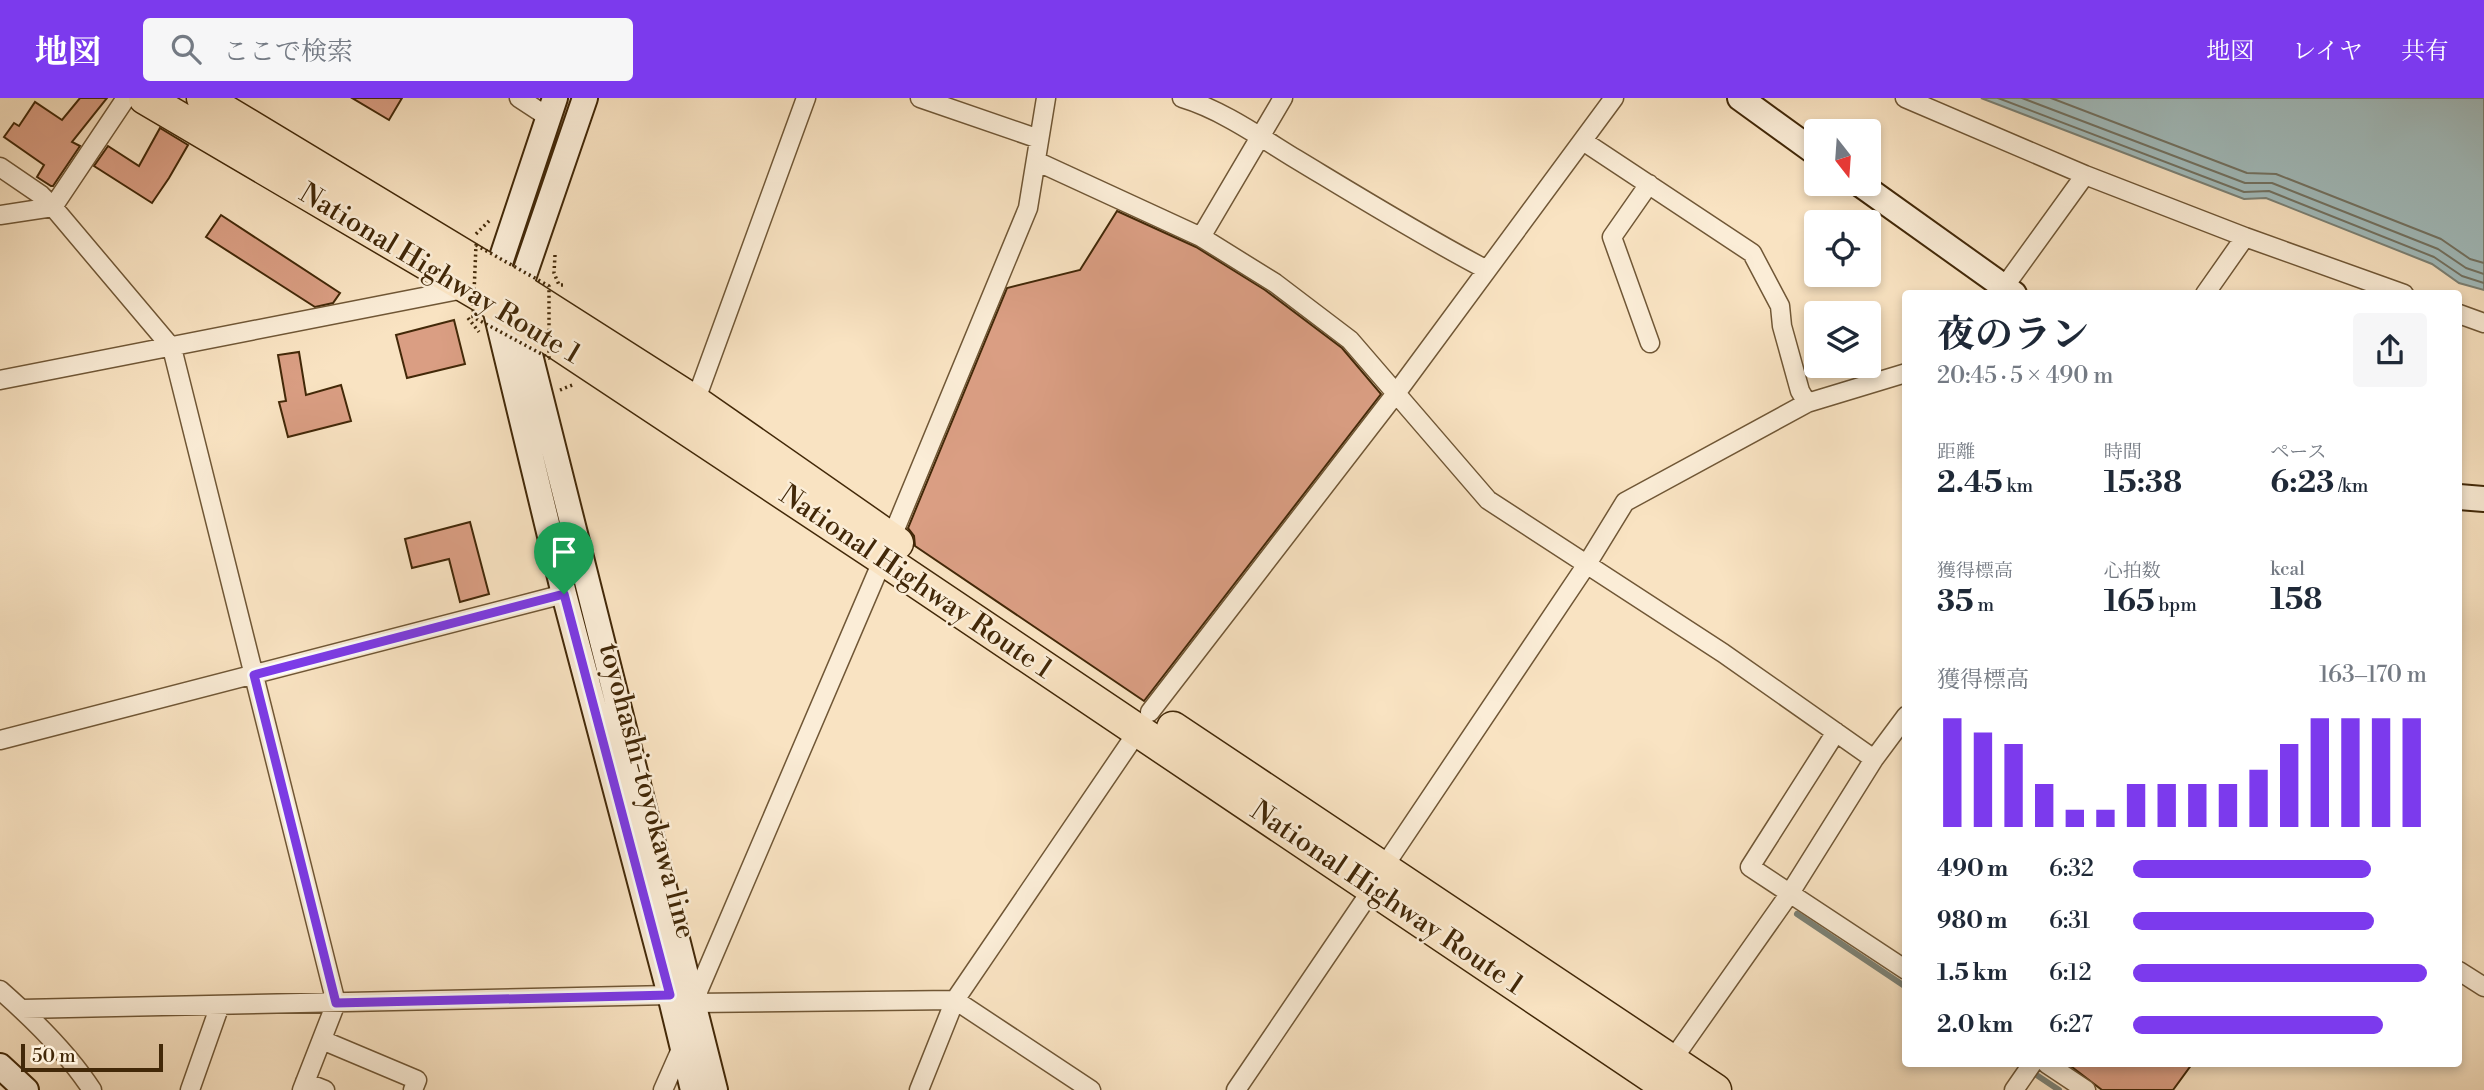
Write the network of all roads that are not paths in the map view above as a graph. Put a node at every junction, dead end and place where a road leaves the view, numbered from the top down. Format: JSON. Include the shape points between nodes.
{"nodes":[{"id":1,"x":126,"y":98,"type":"edge"},
{"id":2,"x":145,"y":98,"type":"edge"},
{"id":3,"x":203,"y":98,"type":"edge"},
{"id":4,"x":519,"y":98,"type":"edge"},
{"id":5,"x":585,"y":98,"type":"edge"},
{"id":6,"x":806,"y":98,"type":"edge"},
{"id":7,"x":920,"y":98,"type":"edge"},
{"id":8,"x":1046,"y":98,"type":"edge"},
{"id":9,"x":1182,"y":98,"type":"edge"},
{"id":10,"x":1283,"y":98,"type":"edge"},
{"id":11,"x":1614,"y":98,"type":"edge"},
{"id":12,"x":1740,"y":98,"type":"edge"},
{"id":13,"x":1905,"y":98,"type":"edge"},
{"id":14,"x":552,"y":108,"type":"edge"},
{"id":15,"x":1259,"y":136,"type":"junction"},
{"id":16,"x":1039,"y":139,"type":"junction"},
{"id":17,"x":1583,"y":141,"type":"junction"},
{"id":18,"x":1804,"y":144,"type":"edge"},
{"id":19,"x":1036,"y":161,"type":"junction"},
{"id":20,"x":0,"y":167,"type":"edge"},
{"id":21,"x":2085,"y":175,"type":"junction"},
{"id":22,"x":1649,"y":184,"type":"junction"},
{"id":23,"x":1876,"y":196,"type":"edge"},
{"id":24,"x":53,"y":208,"type":"junction"},
{"id":25,"x":0,"y":215,"type":"edge"},
{"id":26,"x":1201,"y":237,"type":"junction"},
{"id":27,"x":2245,"y":237,"type":"junction"},
{"id":28,"x":1487,"y":270,"type":"junction"},
{"id":29,"x":2002,"y":290,"type":"edge"},
{"id":30,"x":2006,"y":290,"type":"edge"},
{"id":31,"x":2208,"y":290,"type":"edge"},
{"id":32,"x":2393,"y":290,"type":"edge"},
{"id":33,"x":508,"y":294,"type":"junction"},
{"id":34,"x":2462,"y":315,"type":"edge"},
{"id":35,"x":2484,"y":323,"type":"edge"},
{"id":36,"x":1650,"y":343,"type":"dead end"},
{"id":37,"x":172,"y":348,"type":"junction"},
{"id":38,"x":1902,"y":374,"type":"edge"},
{"id":39,"x":0,"y":380,"type":"edge"},
{"id":40,"x":1397,"y":392,"type":"junction"},
{"id":41,"x":695,"y":402,"type":"junction"},
{"id":42,"x":1807,"y":403,"type":"junction"},
{"id":43,"x":887,"y":549,"type":"junction"},
{"id":44,"x":1587,"y":564,"type":"junction"},
{"id":45,"x":564,"y":594,"type":"junction"},
{"id":46,"x":254,"y":675,"type":"junction"},
{"id":47,"x":1144,"y":721,"type":"junction"},
{"id":48,"x":1902,"y":722,"type":"edge"},
{"id":49,"x":1836,"y":732,"type":"junction"},
{"id":50,"x":0,"y":740,"type":"edge"},
{"id":51,"x":1874,"y":760,"type":"junction"},
{"id":52,"x":1378,"y":878,"type":"junction"},
{"id":53,"x":1790,"y":893,"type":"junction"},
{"id":54,"x":1902,"y":967,"type":"edge"},
{"id":55,"x":2462,"y":973,"type":"edge"},
{"id":56,"x":2484,"y":987,"type":"edge"},
{"id":57,"x":0,"y":990,"type":"edge"},
{"id":58,"x":682,"y":999,"type":"junction"},
{"id":59,"x":955,"y":1000,"type":"junction"},
{"id":60,"x":336,"y":1003,"type":"junction"},
{"id":61,"x":220,"y":1005,"type":"junction"},
{"id":62,"x":22,"y":1009,"type":"junction"},
{"id":63,"x":321,"y":1040,"type":"junction"},
{"id":64,"x":682,"y":1046,"type":"junction"},
{"id":65,"x":0,"y":1066,"type":"edge"},
{"id":66,"x":2052,"y":1067,"type":"edge"},
{"id":67,"x":1663,"y":1080,"type":"edge"},
{"id":68,"x":304,"y":1086,"type":"edge"},
{"id":69,"x":26,"y":1090,"type":"edge"},
{"id":70,"x":92,"y":1090,"type":"edge"},
{"id":71,"x":190,"y":1090,"type":"edge"},
{"id":72,"x":325,"y":1090,"type":"edge"},
{"id":73,"x":413,"y":1090,"type":"edge"},
{"id":74,"x":663,"y":1090,"type":"edge"},
{"id":75,"x":693,"y":1090,"type":"edge"},
{"id":76,"x":715,"y":1090,"type":"edge"},
{"id":77,"x":919,"y":1090,"type":"edge"},
{"id":78,"x":1090,"y":1090,"type":"edge"},
{"id":79,"x":1236,"y":1090,"type":"edge"},
{"id":80,"x":1715,"y":1090,"type":"edge"},
{"id":81,"x":2086,"y":1090,"type":"edge"}],
"edges":[{"from":1,"to":24,"type":"street"},
{"from":2,"to":33,"type":"highway","name":"National Highway Route 1"},
{"from":3,"to":33,"type":"highway","name":"National Highway Route 1"},
{"from":4,"to":14,"type":"street"},
{"from":5,"to":33,"type":"main road"},
{"from":6,"to":41,"type":"street"},
{"from":7,"to":16,"type":"street"},
{"from":8,"to":16,"type":"street"},
{"from":9,"to":15,"type":"street"},
{"from":10,"to":15,"type":"street"},
{"from":11,"to":17,"type":"street"},
{"from":12,"to":18,"type":"main road"},
{"from":13,"to":21,"type":"street"},
{"from":14,"to":33,"type":"main road"},
{"from":15,"to":26,"type":"street"},
{"from":15,"to":28,"type":"street"},
{"from":16,"to":19,"type":"street"},
{"from":17,"to":22,"type":"street"},
{"from":17,"to":28,"type":"street"},
{"from":19,"to":26,"type":"street"},
{"from":19,"to":43,"type":"street","via":[[1028,208]]},
{"from":20,"to":24,"type":"street"},
{"from":21,"to":27,"type":"street"},
{"from":21,"to":30,"type":"street"},
{"from":22,"to":36,"type":"street","via":[[1612,237]]},
{"from":22,"to":42,"type":"street","via":[[1752,253],[1780,306],[1800,391]]},
{"from":23,"to":29,"type":"main road"},
{"from":24,"to":25,"type":"street"},
{"from":24,"to":37,"type":"street"},
{"from":26,"to":40,"type":"street","via":[[1350,340]]},
{"from":27,"to":31,"type":"street"},
{"from":27,"to":32,"type":"street"},
{"from":28,"to":40,"type":"street"},
{"from":33,"to":37,"type":"street"},
{"from":33,"to":41,"type":"highway","name":"National Highway Route 1"},
{"from":33,"to":43,"type":"highway","name":"National Highway Route 1"},
{"from":33,"to":45,"type":"main road","name":"toyohashi-toyokawa line"},
{"from":33,"to":58,"type":"main road","name":"toyohashi-toyokawa line"},
{"from":34,"to":35,"type":"street"},
{"from":37,"to":39,"type":"street"},
{"from":37,"to":46,"type":"street"},
{"from":38,"to":42,"type":"street"},
{"from":40,"to":44,"type":"street","via":[[1488,500]]},
{"from":40,"to":47,"type":"street"},
{"from":41,"to":43,"type":"highway","name":"National Highway Route 1"},
{"from":42,"to":44,"type":"street","via":[[1625,502]]},
{"from":43,"to":47,"type":"highway","name":"National Highway Route 1"},
{"from":43,"to":58,"type":"street"},
{"from":44,"to":49,"type":"street"},
{"from":44,"to":52,"type":"street"},
{"from":45,"to":46,"type":"street"},
{"from":45,"to":58,"type":"main road","name":"toyohashi-toyokawa line"},
{"from":46,"to":50,"type":"street"},
{"from":46,"to":60,"type":"street"},
{"from":47,"to":52,"type":"highway","name":"National Highway Route 1"},
{"from":47,"to":59,"type":"street"},
{"from":48,"to":51,"type":"street"},
{"from":49,"to":51,"type":"street"},
{"from":49,"to":53,"type":"street","via":[[1750,867]]},
{"from":51,"to":53,"type":"street"},
{"from":52,"to":67,"type":"highway","name":"National Highway Route 1"},
{"from":52,"to":79,"type":"street"},
{"from":53,"to":54,"type":"street"},
{"from":53,"to":67,"type":"street"},
{"from":55,"to":56,"type":"street"},
{"from":57,"to":62,"type":"street"},
{"from":58,"to":59,"type":"street"},
{"from":58,"to":60,"type":"street"},
{"from":58,"to":64,"type":"main road","name":"toyohashi-toyokawa line"},
{"from":58,"to":76,"type":"main road","name":"toyohashi-toyokawa line"},
{"from":59,"to":77,"type":"street"},
{"from":59,"to":78,"type":"street"},
{"from":60,"to":61,"type":"street"},
{"from":60,"to":63,"type":"street"},
{"from":61,"to":62,"type":"street"},
{"from":61,"to":71,"type":"street"},
{"from":62,"to":70,"type":"street"},
{"from":63,"to":68,"type":"street"},
{"from":63,"to":73,"type":"street","via":[[417,1080]]},
{"from":64,"to":74,"type":"street"},
{"from":64,"to":75,"type":"main road","name":"toyohashi-toyokawa line"},
{"from":65,"to":69,"type":"main road"},
{"from":66,"to":81,"type":"street"},
{"from":67,"to":80,"type":"highway","name":"National Highway Route 1"},
{"from":68,"to":72,"type":"street"}]}
